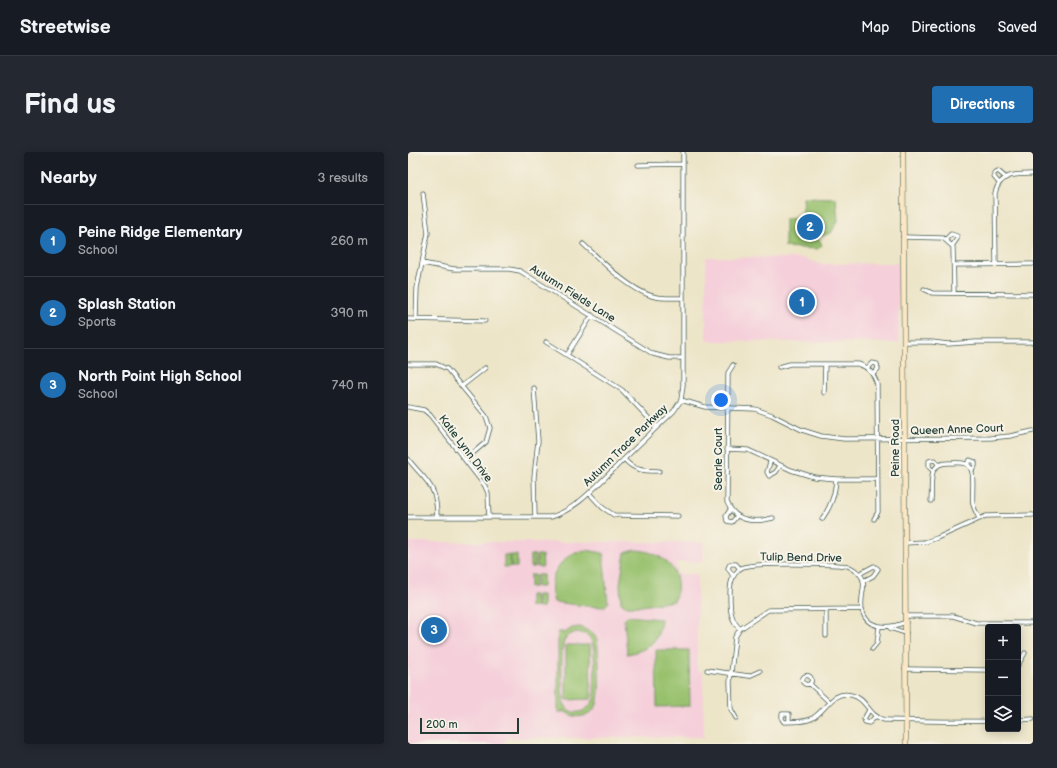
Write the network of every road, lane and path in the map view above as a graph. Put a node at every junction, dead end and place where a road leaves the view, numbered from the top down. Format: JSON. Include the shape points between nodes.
{"nodes":[{"id":1,"x":683,"y":152,"type":"edge"},
{"id":2,"x":903,"y":152,"type":"edge"},
{"id":3,"x":682,"y":164,"type":"junction"},
{"id":4,"x":638,"y":165,"type":"dead end"},
{"id":5,"x":1033,"y":174,"type":"edge"},
{"id":6,"x":1005,"y":177,"type":"junction"},
{"id":7,"x":999,"y":183,"type":"junction"},
{"id":8,"x":422,"y":193,"type":"dead end"},
{"id":9,"x":903,"y":237,"type":"junction"},
{"id":10,"x":946,"y":239,"type":"junction"},
{"id":11,"x":583,"y":244,"type":"dead end"},
{"id":12,"x":952,"y":246,"type":"junction"},
{"id":13,"x":422,"y":263,"type":"junction"},
{"id":14,"x":996,"y":264,"type":"junction"},
{"id":15,"x":1033,"y":264,"type":"edge"},
{"id":16,"x":954,"y":265,"type":"junction"},
{"id":17,"x":924,"y":289,"type":"dead end"},
{"id":18,"x":954,"y":293,"type":"junction"},
{"id":19,"x":1033,"y":294,"type":"edge"},
{"id":20,"x":683,"y":298,"type":"junction"},
{"id":21,"x":592,"y":315,"type":"junction"},
{"id":22,"x":408,"y":319,"type":"edge"},
{"id":23,"x":416,"y":319,"type":"junction"},
{"id":24,"x":485,"y":321,"type":"dead end"},
{"id":25,"x":546,"y":342,"type":"dead end"},
{"id":26,"x":904,"y":342,"type":"junction"},
{"id":27,"x":1033,"y":342,"type":"edge"},
{"id":28,"x":567,"y":355,"type":"junction"},
{"id":29,"x":683,"y":358,"type":"junction"},
{"id":30,"x":408,"y":364,"type":"edge"},
{"id":31,"x":825,"y":364,"type":"junction"},
{"id":32,"x":733,"y":365,"type":"dead end"},
{"id":33,"x":485,"y":368,"type":"dead end"},
{"id":34,"x":779,"y":368,"type":"dead end"},
{"id":35,"x":867,"y":368,"type":"junction"},
{"id":36,"x":873,"y":374,"type":"junction"},
{"id":37,"x":462,"y":386,"type":"junction"},
{"id":38,"x":534,"y":388,"type":"dead end"},
{"id":39,"x":824,"y":393,"type":"dead end"},
{"id":40,"x":681,"y":400,"type":"junction"},
{"id":41,"x":408,"y":407,"type":"edge"},
{"id":42,"x":727,"y":407,"type":"junction"},
{"id":43,"x":657,"y":427,"type":"junction"},
{"id":44,"x":1033,"y":431,"type":"edge"},
{"id":45,"x":878,"y":439,"type":"junction"},
{"id":46,"x":904,"y":440,"type":"junction"},
{"id":47,"x":727,"y":449,"type":"junction"},
{"id":48,"x":408,"y":459,"type":"edge"},
{"id":49,"x":466,"y":459,"type":"junction"},
{"id":50,"x":624,"y":459,"type":"junction"},
{"id":51,"x":770,"y":462,"type":"junction"},
{"id":52,"x":938,"y":464,"type":"junction"},
{"id":53,"x":780,"y":466,"type":"junction"},
{"id":54,"x":659,"y":471,"type":"dead end"},
{"id":55,"x":933,"y":472,"type":"junction"},
{"id":56,"x":836,"y":479,"type":"junction"},
{"id":57,"x":878,"y":479,"type":"junction"},
{"id":58,"x":589,"y":493,"type":"junction"},
{"id":59,"x":931,"y":501,"type":"dead end"},
{"id":60,"x":730,"y":510,"type":"junction"},
{"id":61,"x":1033,"y":515,"type":"edge"},
{"id":62,"x":408,"y":516,"type":"edge"},
{"id":63,"x":436,"y":516,"type":"junction"},
{"id":64,"x":489,"y":516,"type":"junction"},
{"id":65,"x":678,"y":516,"type":"dead end"},
{"id":66,"x":736,"y":516,"type":"junction"},
{"id":67,"x":535,"y":517,"type":"junction"},
{"id":68,"x":773,"y":518,"type":"dead end"},
{"id":69,"x":979,"y":518,"type":"junction"},
{"id":70,"x":822,"y":519,"type":"dead end"},
{"id":71,"x":874,"y":519,"type":"dead end"},
{"id":72,"x":905,"y":543,"type":"junction"},
{"id":73,"x":740,"y":569,"type":"junction"},
{"id":74,"x":859,"y":574,"type":"junction"},
{"id":75,"x":733,"y":576,"type":"junction"},
{"id":76,"x":863,"y":581,"type":"junction"},
{"id":77,"x":826,"y":610,"type":"junction"},
{"id":78,"x":862,"y":610,"type":"junction"},
{"id":79,"x":906,"y":616,"type":"junction"},
{"id":80,"x":906,"y":622,"type":"junction"},
{"id":81,"x":1033,"y":623,"type":"edge"},
{"id":82,"x":878,"y":627,"type":"junction"},
{"id":83,"x":887,"y":627,"type":"junction"},
{"id":84,"x":740,"y":629,"type":"junction"},
{"id":85,"x":906,"y":633,"type":"junction"},
{"id":86,"x":826,"y":636,"type":"dead end"},
{"id":87,"x":872,"y":649,"type":"dead end"},
{"id":88,"x":1025,"y":653,"type":"dead end"},
{"id":89,"x":1021,"y":660,"type":"edge"},
{"id":90,"x":707,"y":670,"type":"dead end"},
{"id":91,"x":760,"y":670,"type":"dead end"},
{"id":92,"x":906,"y":670,"type":"junction"},
{"id":93,"x":985,"y":670,"type":"edge"},
{"id":94,"x":731,"y":674,"type":"junction"},
{"id":95,"x":810,"y":684,"type":"dead end"},
{"id":96,"x":828,"y":701,"type":"junction"},
{"id":97,"x":869,"y":710,"type":"junction"},
{"id":98,"x":875,"y":717,"type":"junction"},
{"id":99,"x":736,"y":718,"type":"dead end"},
{"id":100,"x":1033,"y":719,"type":"edge"},
{"id":101,"x":789,"y":720,"type":"dead end"},
{"id":102,"x":906,"y":720,"type":"junction"},
{"id":103,"x":1021,"y":720,"type":"edge"},
{"id":104,"x":985,"y":721,"type":"edge"},
{"id":105,"x":906,"y":744,"type":"edge"}],
"edges":[{"from":1,"to":3,"type":"street","name":"Autumn Trace Parkway"},
{"from":2,"to":9,"type":"street","name":"Peine Road"},
{"from":3,"to":4,"type":"street"},
{"from":3,"to":20,"type":"street","name":"Autumn Trace Parkway"},
{"from":5,"to":6,"type":"street","via":[[1013,174]]},
{"from":6,"to":7,"type":"street"},
{"from":6,"to":7,"type":"street","via":[[998,172],[994,174]]},
{"from":7,"to":14,"type":"street","via":[[995,193]]},
{"from":8,"to":13,"type":"street","via":[[428,233]]},
{"from":9,"to":10,"type":"street"},
{"from":9,"to":26,"type":"street","name":"Peine Road"},
{"from":10,"to":12,"type":"street"},
{"from":10,"to":12,"type":"street","via":[[951,234],[957,236]]},
{"from":11,"to":20,"type":"street","via":[[606,266],[641,291],[663,298]]},
{"from":12,"to":16,"type":"street"},
{"from":13,"to":21,"type":"street","name":"Autumn Fields Lane","via":[[454,269],[520,271]]},
{"from":13,"to":23,"type":"street","via":[[417,288]]},
{"from":14,"to":15,"type":"street"},
{"from":14,"to":16,"type":"street"},
{"from":16,"to":18,"type":"street"},
{"from":17,"to":18,"type":"street","via":[[932,293]]},
{"from":18,"to":19,"type":"street"},
{"from":20,"to":29,"type":"street","name":"Autumn Trace Parkway"},
{"from":21,"to":28,"type":"street"},
{"from":21,"to":29,"type":"street","name":"Autumn Fields Lane","via":[[653,354]]},
{"from":22,"to":23,"type":"street"},
{"from":23,"to":24,"type":"street"},
{"from":25,"to":28,"type":"street"},
{"from":26,"to":27,"type":"street"},
{"from":26,"to":46,"type":"street","name":"Peine Road"},
{"from":28,"to":43,"type":"street","via":[[622,390]]},
{"from":29,"to":40,"type":"street","name":"Autumn Trace Parkway"},
{"from":30,"to":37,"type":"street","via":[[442,366],[448,369]]},
{"from":31,"to":34,"type":"street","via":[[790,364]]},
{"from":31,"to":35,"type":"street","via":[[858,364]]},
{"from":31,"to":39,"type":"street"},
{"from":32,"to":42,"type":"street","name":"Searle Court","via":[[728,373]]},
{"from":33,"to":37,"type":"street"},
{"from":35,"to":36,"type":"street"},
{"from":35,"to":36,"type":"street","via":[[872,363],[877,364],[878,369]]},
{"from":36,"to":45,"type":"street","via":[[877,384]]},
{"from":37,"to":49,"type":"street","via":[[486,416],[490,428],[486,442]]},
{"from":38,"to":67,"type":"street","via":[[538,442],[534,477]]},
{"from":40,"to":42,"type":"street","name":"Queen Anne Court","via":[[696,406]]},
{"from":40,"to":43,"type":"street","name":"Autumn Trace Parkway","via":[[674,411]]},
{"from":41,"to":49,"type":"street","name":"Katie Lynn Drive","via":[[424,410],[430,415]]},
{"from":42,"to":45,"type":"street","name":"Queen Anne Court","via":[[755,409],[821,436]]},
{"from":42,"to":47,"type":"street","name":"Searle Court"},
{"from":43,"to":50,"type":"street","name":"Autumn Trace Parkway"},
{"from":44,"to":46,"type":"street","name":"Queen Anne Court","via":[[990,438]]},
{"from":45,"to":46,"type":"street","name":"Queen Anne Court"},
{"from":45,"to":57,"type":"street"},
{"from":46,"to":72,"type":"street","name":"Peine Road"},
{"from":47,"to":51,"type":"street","via":[[748,450]]},
{"from":47,"to":60,"type":"street","name":"Searle Court","via":[[727,502]]},
{"from":48,"to":63,"type":"street","via":[[432,488]]},
{"from":49,"to":64,"type":"street","name":"Katie Lynn Drive","via":[[488,493]]},
{"from":50,"to":54,"type":"street","via":[[635,469]]},
{"from":50,"to":58,"type":"street","name":"Autumn Trace Parkway"},
{"from":51,"to":53,"type":"street"},
{"from":51,"to":53,"type":"street","via":[[767,472],[769,476]]},
{"from":52,"to":55,"type":"street"},
{"from":52,"to":55,"type":"street","via":[[935,460],[929,461],[929,467]]},
{"from":52,"to":69,"type":"street","via":[[967,464],[972,470],[973,505]]},
{"from":53,"to":56,"type":"street","via":[[814,477]]},
{"from":55,"to":59,"type":"street"},
{"from":56,"to":57,"type":"street"},
{"from":56,"to":70,"type":"street","via":[[835,495]]},
{"from":57,"to":71,"type":"street","via":[[878,512]]},
{"from":58,"to":65,"type":"street","via":[[603,508],[614,515]]},
{"from":58,"to":67,"type":"street","name":"Autumn Trace Parkway","via":[[561,514]]},
{"from":60,"to":66,"type":"street"},
{"from":60,"to":66,"type":"street","name":"Searle Court","via":[[726,516],[727,521],[732,522]]},
{"from":61,"to":69,"type":"street"},
{"from":62,"to":63,"type":"street","name":"Autumn Trace Parkway"},
{"from":63,"to":64,"type":"street","name":"Autumn Trace Parkway"},
{"from":64,"to":67,"type":"street","name":"Autumn Trace Parkway"},
{"from":66,"to":68,"type":"street","name":"Searle Court","via":[[746,520],[763,521]]},
{"from":69,"to":72,"type":"street","via":[[937,538],[925,542]]},
{"from":72,"to":79,"type":"street","name":"Peine Road"},
{"from":73,"to":74,"type":"street","name":"Tulip Bend Drive","via":[[749,565],[848,566]]},
{"from":73,"to":75,"type":"street"},
{"from":73,"to":75,"type":"street","name":"Tulip Bend Drive","via":[[736,564],[730,564],[728,568]]},
{"from":74,"to":76,"type":"street"},
{"from":74,"to":76,"type":"street","via":[[874,566],[878,569]]},
{"from":75,"to":84,"type":"street","name":"Tulip Bend Drive","via":[[730,585],[730,611],[731,618]]},
{"from":76,"to":78,"type":"street","via":[[865,586]]},
{"from":77,"to":78,"type":"street"},
{"from":77,"to":84,"type":"street","via":[[768,610]]},
{"from":77,"to":86,"type":"street"},
{"from":78,"to":82,"type":"street","via":[[868,620]]},
{"from":79,"to":80,"type":"street","name":"Peine Road"},
{"from":79,"to":81,"type":"street","via":[[953,616],[976,623]]},
{"from":80,"to":83,"type":"street"},
{"from":80,"to":85,"type":"street","name":"Peine Road"},
{"from":82,"to":83,"type":"street"},
{"from":82,"to":87,"type":"street","via":[[877,643]]},
{"from":83,"to":85,"type":"street"},
{"from":84,"to":94,"type":"street","via":[[735,638]]},
{"from":85,"to":92,"type":"street","name":"Peine Road"},
{"from":88,"to":89,"type":"street"},
{"from":90,"to":94,"type":"street"},
{"from":91,"to":94,"type":"street","via":[[752,675]]},
{"from":92,"to":93,"type":"street"},
{"from":92,"to":102,"type":"street","name":"Peine Road"},
{"from":94,"to":99,"type":"street","via":[[731,709]]},
{"from":95,"to":96,"type":"street"},
{"from":96,"to":97,"type":"street","via":[[842,694],[852,695],[860,698]]},
{"from":96,"to":101,"type":"street","via":[[823,711],[813,718],[802,722]]},
{"from":97,"to":98,"type":"street"},
{"from":97,"to":98,"type":"street","via":[[865,722],[870,723]]},
{"from":98,"to":102,"type":"street","via":[[884,720]]},
{"from":100,"to":103,"type":"street"},
{"from":102,"to":104,"type":"street"},
{"from":102,"to":105,"type":"street","name":"Peine Road"}]}
